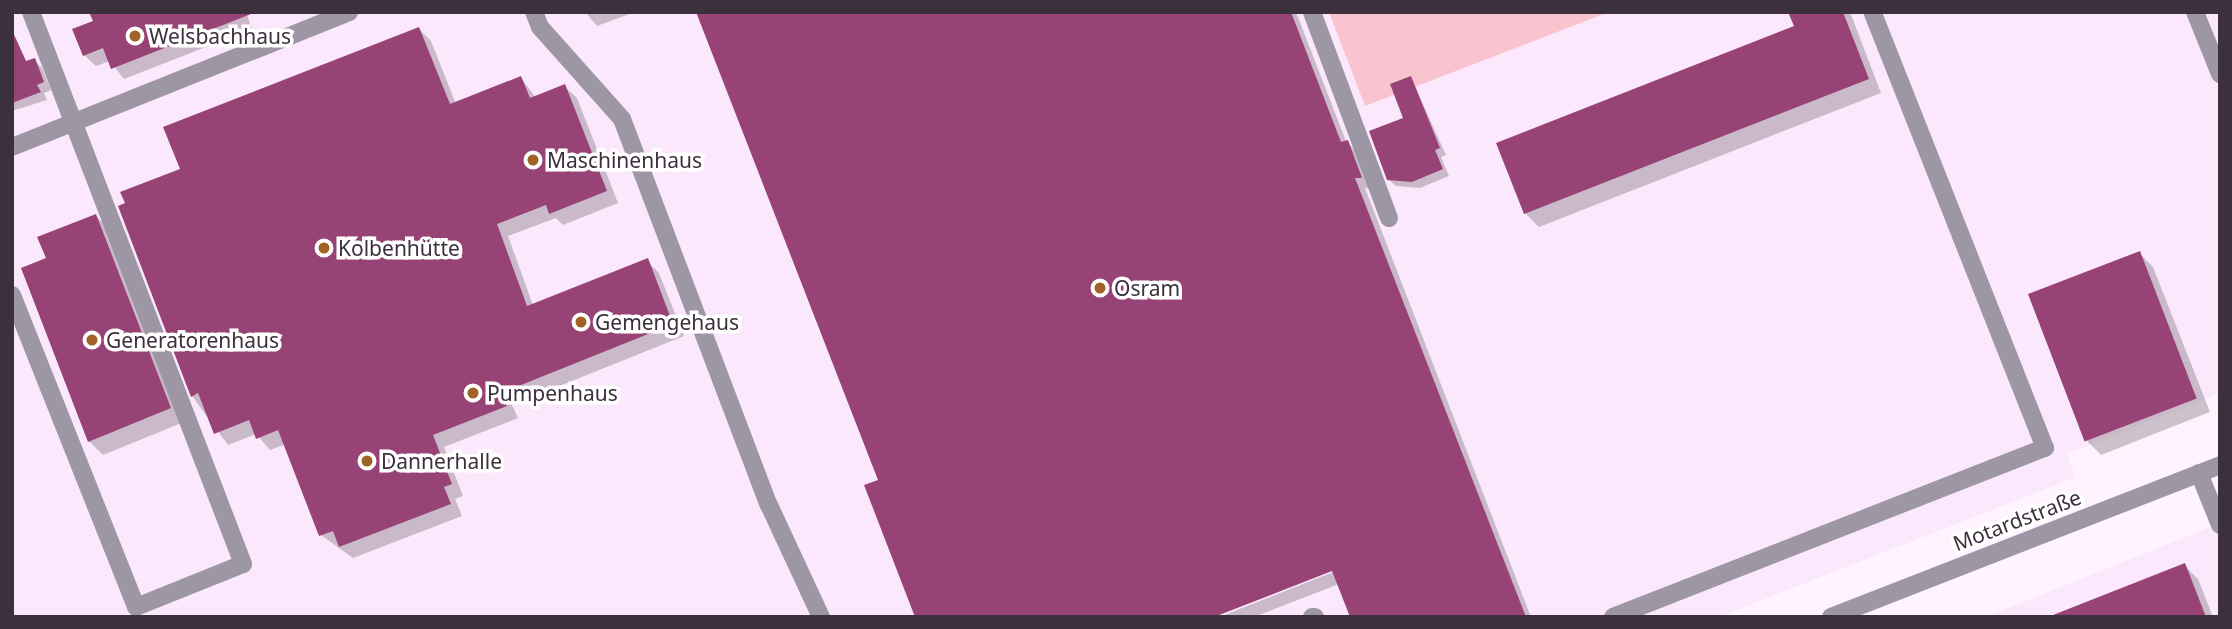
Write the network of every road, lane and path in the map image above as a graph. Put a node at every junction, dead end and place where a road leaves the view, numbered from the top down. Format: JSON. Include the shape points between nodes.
{"nodes":[{"id":1,"x":31,"y":12,"type":"edge"},
{"id":2,"x":349,"y":12,"type":"edge"},
{"id":3,"x":534,"y":12,"type":"edge"},
{"id":4,"x":1312,"y":12,"type":"edge"},
{"id":5,"x":1872,"y":12,"type":"edge"},
{"id":6,"x":2194,"y":12,"type":"edge"},
{"id":7,"x":2220,"y":74,"type":"edge"},
{"id":8,"x":76,"y":121,"type":"junction"},
{"id":9,"x":12,"y":147,"type":"edge"},
{"id":10,"x":1389,"y":218,"type":"dead end"},
{"id":11,"x":12,"y":295,"type":"edge"},
{"id":12,"x":2220,"y":465,"type":"edge"},
{"id":13,"x":2199,"y":473,"type":"junction"},
{"id":14,"x":2220,"y":525,"type":"edge"},
{"id":15,"x":821,"y":617,"type":"edge"},
{"id":16,"x":1613,"y":617,"type":"edge"},
{"id":17,"x":1831,"y":617,"type":"edge"}],
"edges":[{"from":1,"to":8,"type":"street"},
{"from":2,"to":8,"type":"street"},
{"from":3,"to":15,"type":"street","via":[[540,27],[622,120],[769,505]]},
{"from":4,"to":10,"type":"street"},
{"from":5,"to":16,"type":"street","via":[[2045,448]]},
{"from":6,"to":7,"type":"street"},
{"from":8,"to":9,"type":"street"},
{"from":8,"to":11,"type":"street","via":[[243,564],[136,607]]},
{"from":12,"to":13,"type":"street","name":"Motardstraße"},
{"from":13,"to":14,"type":"street"},
{"from":13,"to":17,"type":"street","name":"Motardstraße"}]}
